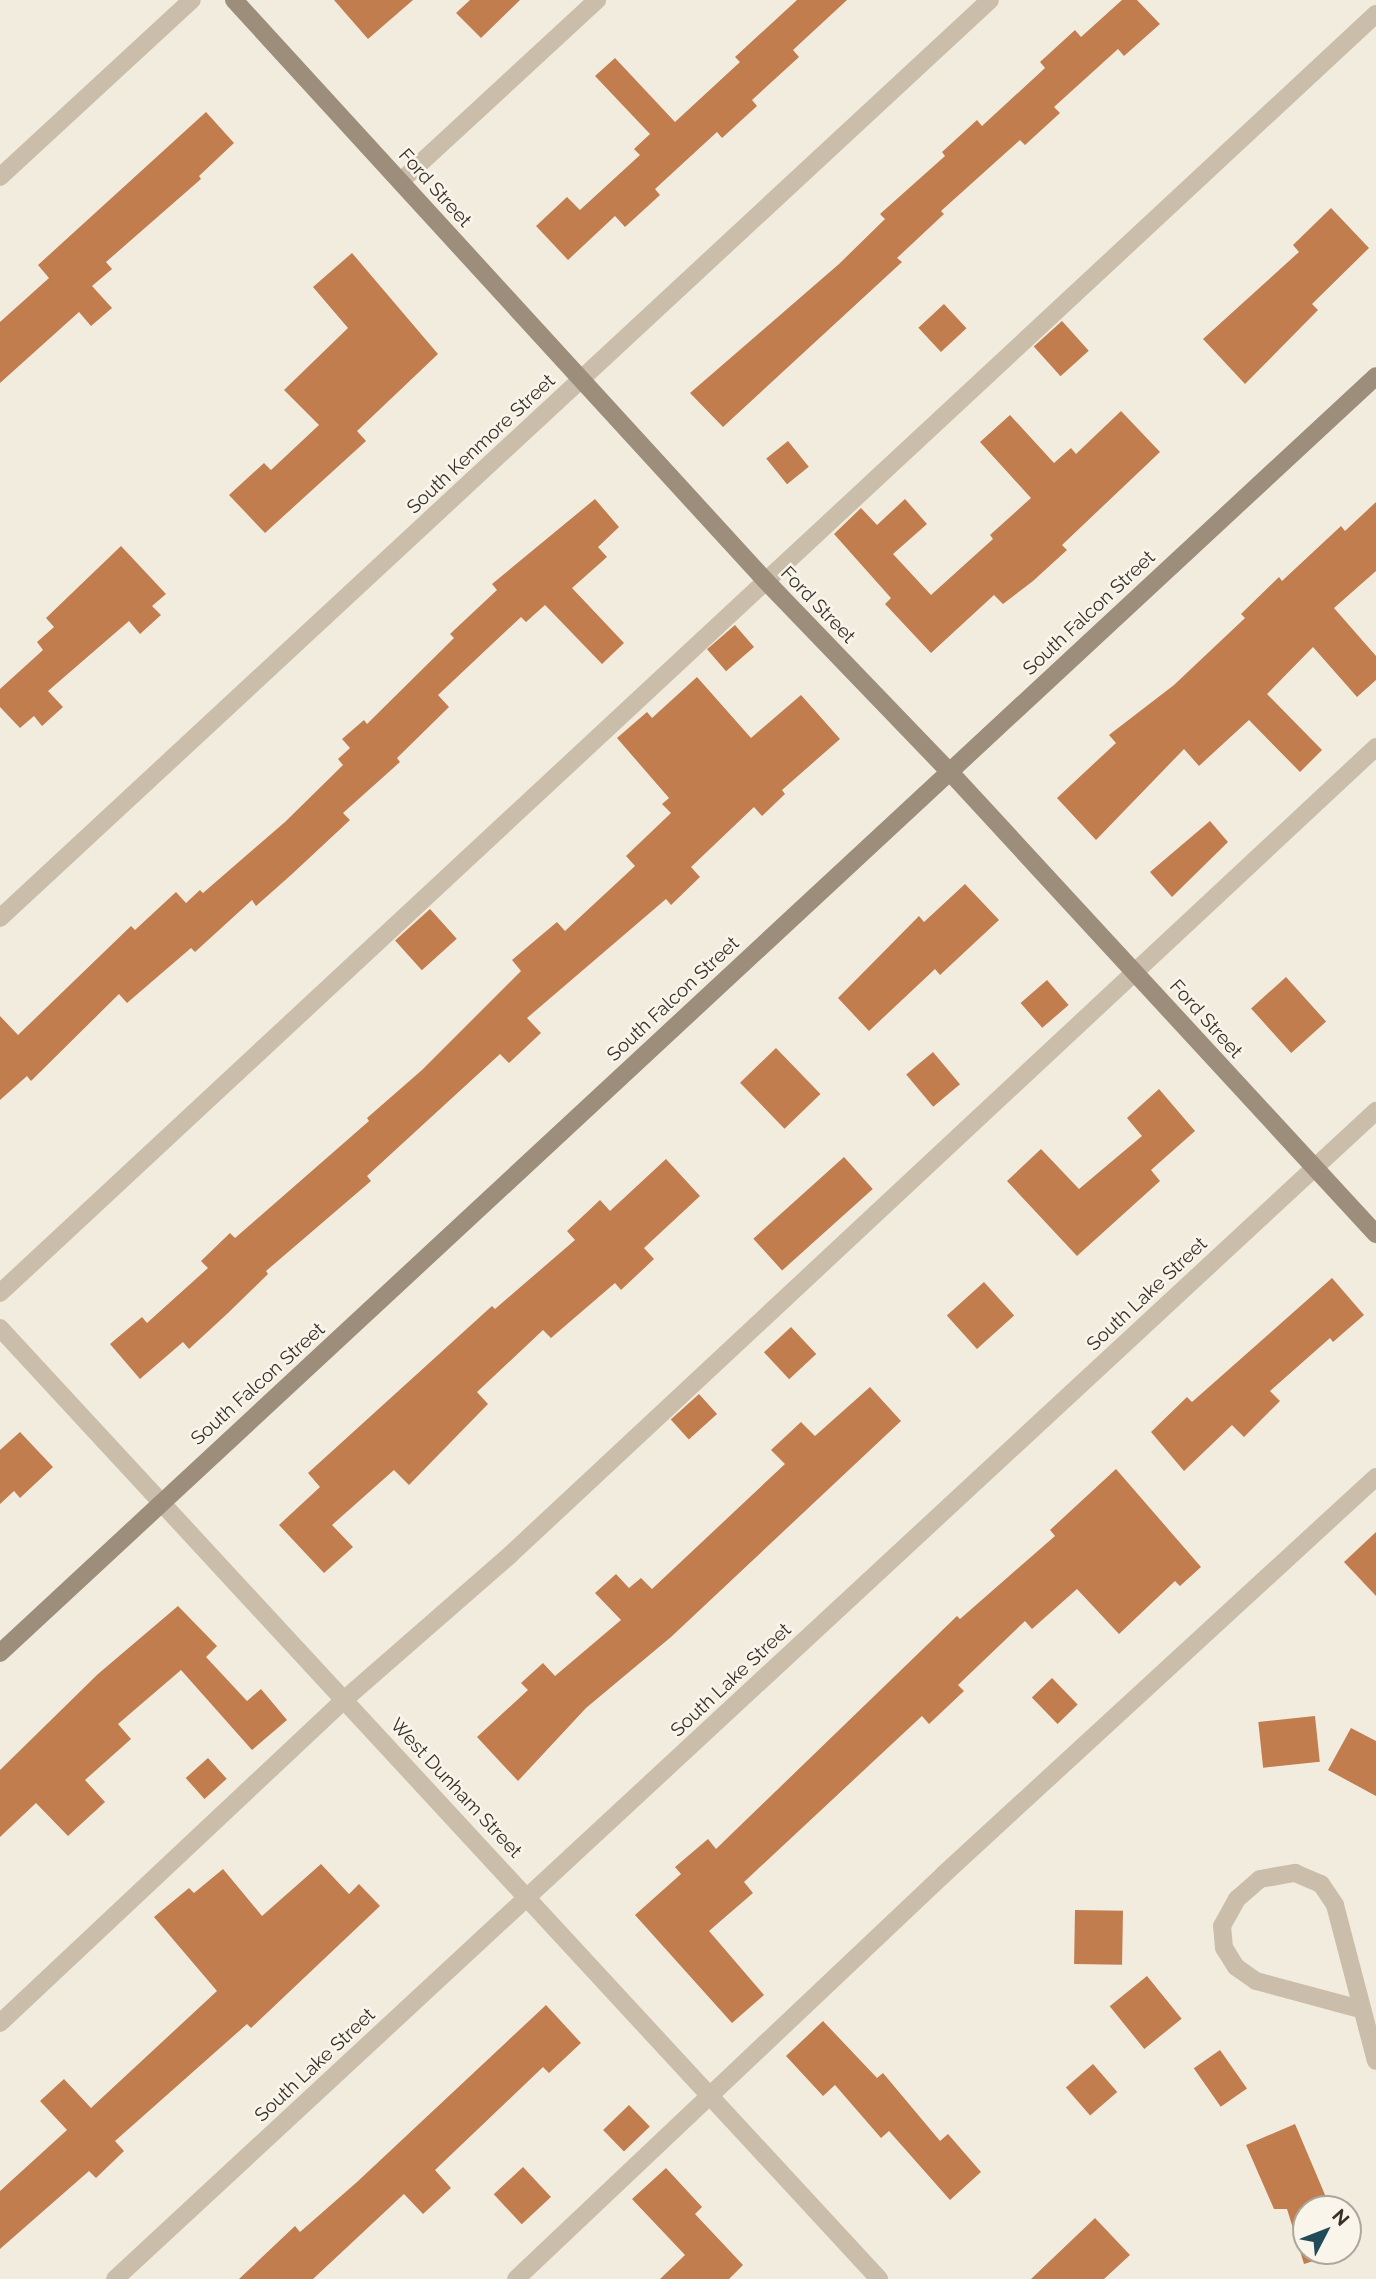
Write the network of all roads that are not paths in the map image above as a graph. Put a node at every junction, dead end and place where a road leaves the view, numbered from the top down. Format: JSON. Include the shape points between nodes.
{"nodes":[{"id":1,"x":192,"y":0,"type":"edge"},
{"id":2,"x":234,"y":0,"type":"edge"},
{"id":3,"x":597,"y":0,"type":"edge"},
{"id":4,"x":990,"y":0,"type":"edge"},
{"id":5,"x":1376,"y":14,"type":"edge"},
{"id":6,"x":0,"y":177,"type":"edge"},
{"id":7,"x":401,"y":181,"type":"junction"},
{"id":8,"x":1376,"y":376,"type":"edge"},
{"id":9,"x":582,"y":380,"type":"junction"},
{"id":10,"x":764,"y":579,"type":"junction"},
{"id":11,"x":1376,"y":747,"type":"edge"},
{"id":12,"x":949,"y":771,"type":"junction"},
{"id":13,"x":0,"y":918,"type":"edge"},
{"id":14,"x":1134,"y":971,"type":"junction"},
{"id":15,"x":1376,"y":1111,"type":"edge"},
{"id":16,"x":1315,"y":1168,"type":"junction"},
{"id":17,"x":1376,"y":1234,"type":"edge"},
{"id":18,"x":0,"y":1293,"type":"edge"},
{"id":19,"x":0,"y":1328,"type":"edge"},
{"id":20,"x":1376,"y":1477,"type":"edge"},
{"id":21,"x":161,"y":1503,"type":"junction"},
{"id":22,"x":0,"y":1653,"type":"edge"},
{"id":23,"x":345,"y":1699,"type":"junction"},
{"id":24,"x":528,"y":1896,"type":"junction"},
{"id":25,"x":1360,"y":2009,"type":"junction"},
{"id":26,"x":0,"y":2023,"type":"edge"},
{"id":27,"x":1376,"y":2061,"type":"edge"},
{"id":28,"x":712,"y":2094,"type":"junction"},
{"id":29,"x":115,"y":2279,"type":"edge"},
{"id":30,"x":516,"y":2279,"type":"edge"},
{"id":31,"x":879,"y":2279,"type":"edge"}],
"edges":[{"from":1,"to":6,"type":"street"},
{"from":2,"to":7,"type":"street","name":"Ford Street"},
{"from":3,"to":7,"type":"street"},
{"from":4,"to":9,"type":"street","name":"South Kenmore Street"},
{"from":5,"to":10,"type":"street"},
{"from":7,"to":9,"type":"street","name":"Ford Street"},
{"from":8,"to":12,"type":"street","name":"South Falcon Street"},
{"from":9,"to":10,"type":"street","name":"Ford Street"},
{"from":9,"to":13,"type":"street","name":"South Kenmore Street"},
{"from":10,"to":12,"type":"street","name":"Ford Street"},
{"from":10,"to":18,"type":"street"},
{"from":11,"to":14,"type":"street"},
{"from":12,"to":14,"type":"street","name":"Ford Street"},
{"from":12,"to":21,"type":"street","name":"South Falcon Street"},
{"from":14,"to":16,"type":"street","name":"Ford Street"},
{"from":14,"to":23,"type":"street","via":[[511,1554]]},
{"from":15,"to":16,"type":"street","name":"South Lake Street"},
{"from":16,"to":17,"type":"street","name":"Ford Street"},
{"from":16,"to":24,"type":"street","name":"South Lake Street"},
{"from":19,"to":21,"type":"street","name":"West Dunham Street"},
{"from":20,"to":28,"type":"street"},
{"from":21,"to":22,"type":"street","name":"South Falcon Street"},
{"from":21,"to":23,"type":"street","name":"West Dunham Street"},
{"from":23,"to":24,"type":"street","name":"West Dunham Street"},
{"from":23,"to":26,"type":"street"},
{"from":24,"to":28,"type":"street","name":"West Dunham Street"},
{"from":24,"to":29,"type":"street","name":"South Lake Street"},
{"from":25,"to":25,"type":"street","via":[[1335,1905],[1321,1884],[1295,1873],[1260,1879],[1237,1899],[1222,1926],[1224,1948],[1236,1967],[1256,1981]]},
{"from":25,"to":27,"type":"street"},
{"from":28,"to":30,"type":"street"},
{"from":28,"to":31,"type":"street","name":"West Dunham Street"}]}
